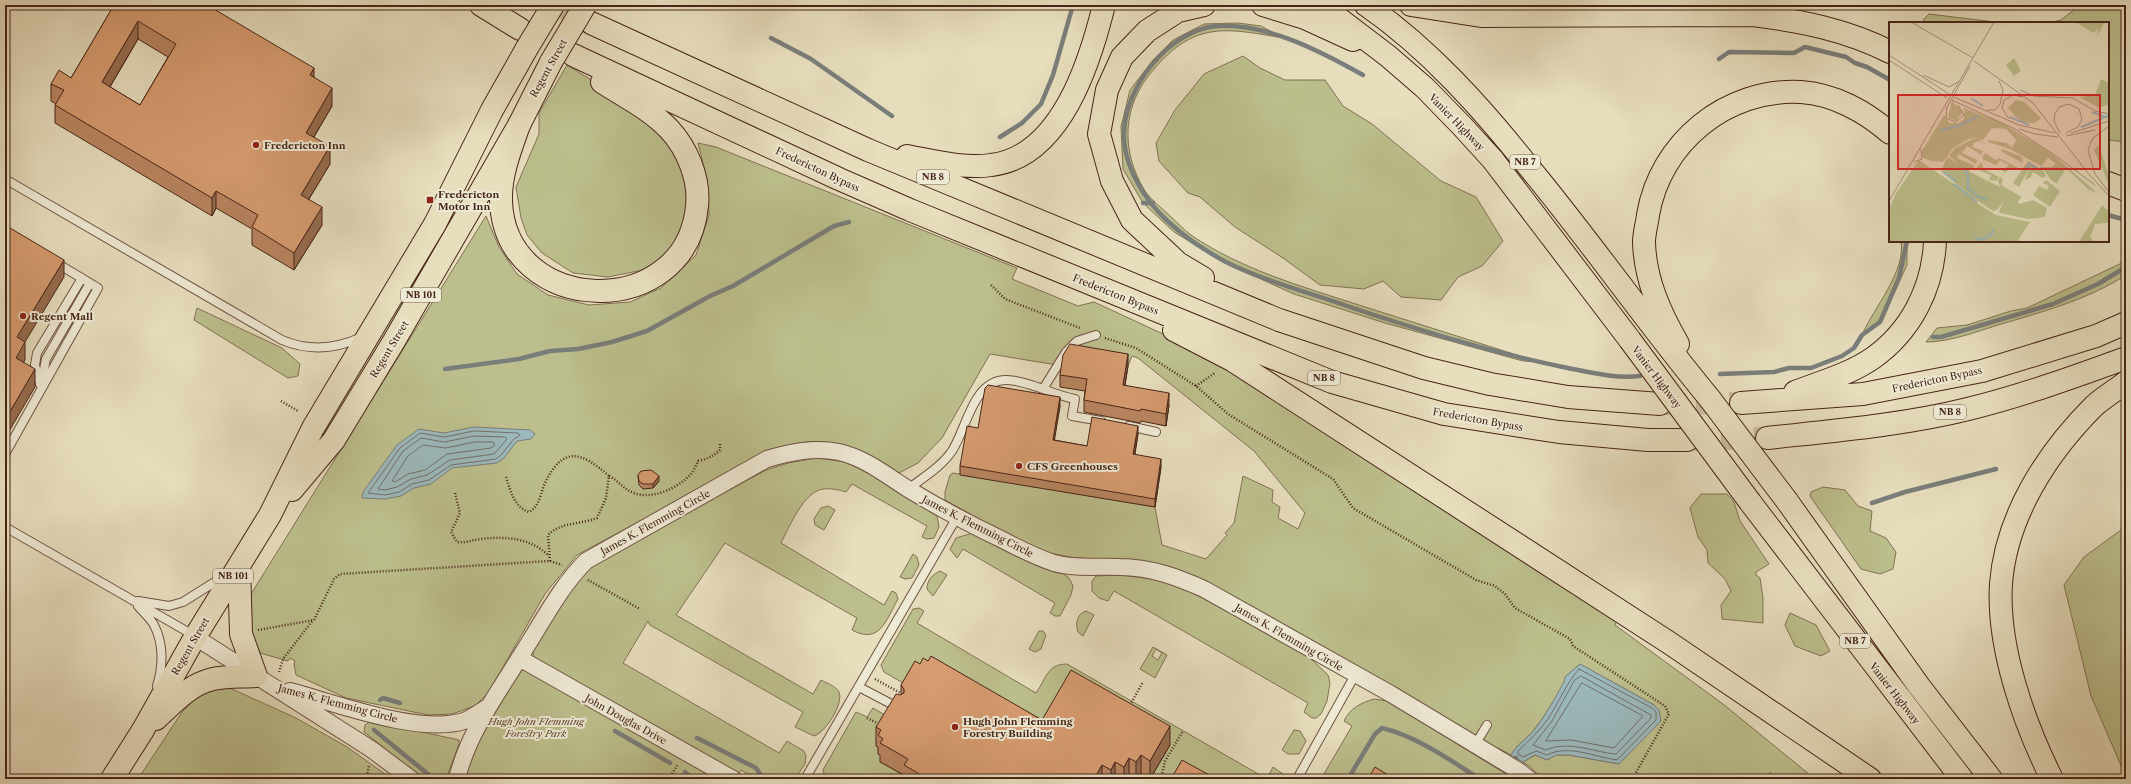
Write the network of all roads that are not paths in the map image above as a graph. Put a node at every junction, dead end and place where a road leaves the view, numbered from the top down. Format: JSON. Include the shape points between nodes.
{"nodes":[{"id":1,"x":481,"y":5,"type":"edge"},
{"id":2,"x":553,"y":5,"type":"edge"},
{"id":3,"x":1104,"y":5,"type":"edge"},
{"id":4,"x":1204,"y":5,"type":"edge"},
{"id":5,"x":1263,"y":5,"type":"edge"},
{"id":6,"x":1321,"y":5,"type":"edge"},
{"id":7,"x":1366,"y":5,"type":"edge"},
{"id":8,"x":1411,"y":5,"type":"edge"},
{"id":9,"x":588,"y":14,"type":"edge"},
{"id":10,"x":523,"y":39,"type":"junction"},
{"id":11,"x":1889,"y":52,"type":"edge"},
{"id":12,"x":1388,"y":56,"type":"junction"},
{"id":13,"x":564,"y":59,"type":"junction"},
{"id":14,"x":518,"y":125,"type":"junction"},
{"id":15,"x":1889,"y":132,"type":"edge"},
{"id":16,"x":868,"y":150,"type":"junction"},
{"id":17,"x":2109,"y":176,"type":"edge"},
{"id":18,"x":2126,"y":177,"type":"edge"},
{"id":19,"x":5,"y":179,"type":"edge"},
{"id":20,"x":2109,"y":183,"type":"edge"},
{"id":21,"x":2126,"y":190,"type":"edge"},
{"id":22,"x":980,"y":241,"type":"junction"},
{"id":23,"x":1935,"y":242,"type":"edge"},
{"id":24,"x":50,"y":259,"type":"edge"},
{"id":25,"x":82,"y":278,"type":"junction"},
{"id":26,"x":1279,"y":320,"type":"junction"},
{"id":27,"x":2126,"y":324,"type":"edge"},
{"id":28,"x":370,"y":333,"type":"junction"},
{"id":29,"x":1096,"y":335,"type":"road end"},
{"id":30,"x":1669,"y":340,"type":"junction"},
{"id":31,"x":2126,"y":358,"type":"edge"},
{"id":32,"x":2126,"y":382,"type":"edge"},
{"id":33,"x":1042,"y":389,"type":"junction"},
{"id":34,"x":40,"y":391,"type":"junction"},
{"id":35,"x":1773,"y":401,"type":"junction"},
{"id":36,"x":1741,"y":403,"type":"tunnel mouth"},
{"id":37,"x":1660,"y":404,"type":"tunnel mouth"},
{"id":38,"x":1107,"y":422,"type":"edge"},
{"id":39,"x":1121,"y":424,"type":"edge"},
{"id":40,"x":1156,"y":432,"type":"dead end"},
{"id":41,"x":1767,"y":438,"type":"tunnel mouth"},
{"id":42,"x":1687,"y":440,"type":"tunnel mouth"},
{"id":43,"x":5,"y":454,"type":"edge"},
{"id":44,"x":908,"y":489,"type":"junction"},
{"id":45,"x":270,"y":515,"type":"junction"},
{"id":46,"x":957,"y":517,"type":"junction"},
{"id":47,"x":5,"y":527,"type":"edge"},
{"id":48,"x":239,"y":566,"type":"junction"},
{"id":49,"x":133,"y":601,"type":"junction"},
{"id":50,"x":195,"y":637,"type":"junction"},
{"id":51,"x":519,"y":658,"type":"junction"},
{"id":52,"x":1355,"y":675,"type":"junction"},
{"id":53,"x":265,"y":681,"type":"junction"},
{"id":54,"x":858,"y":687,"type":"junction"},
{"id":55,"x":488,"y":707,"type":"junction"},
{"id":56,"x":899,"y":708,"type":"edge"},
{"id":57,"x":1487,"y":725,"type":"dead end"},
{"id":58,"x":143,"y":730,"type":"junction"},
{"id":59,"x":1475,"y":745,"type":"junction"},
{"id":60,"x":1526,"y":777,"type":"edge"},
{"id":61,"x":112,"y":779,"type":"edge"},
{"id":62,"x":411,"y":779,"type":"edge"},
{"id":63,"x":457,"y":779,"type":"edge"},
{"id":64,"x":733,"y":779,"type":"edge"},
{"id":65,"x":805,"y":779,"type":"edge"},
{"id":66,"x":1297,"y":779,"type":"edge"},
{"id":67,"x":1870,"y":779,"type":"edge"},
{"id":68,"x":1962,"y":779,"type":"edge"},
{"id":69,"x":1991,"y":779,"type":"edge"},
{"id":70,"x":2052,"y":779,"type":"edge"}],
"edges":[{"from":1,"to":10,"type":"main road"},
{"from":2,"to":10,"type":"main road","name":"Regent Street","number":"NB 101","bridge":true},
{"from":3,"to":16,"type":"main road","via":[[1073,97],[1056,124],[1039,142],[1019,156],[992,165],[955,165]]},
{"from":4,"to":26,"type":"main road","via":[[1178,11],[1154,27],[1122,57],[1107,90],[1100,134],[1112,180],[1132,220],[1178,264]]},
{"from":5,"to":12,"type":"main road","via":[[1305,18]]},
{"from":6,"to":12,"type":"main road","name":"Vanier Highway","number":"NB 7"},
{"from":7,"to":30,"type":"main road","number":"NB 7","via":[[1439,66],[1491,120]]},
{"from":8,"to":11,"type":"main road","via":[[1481,16],[1753,15],[1844,32]]},
{"from":9,"to":13,"type":"main road","name":"Regent Street","number":"NB 101","bridge":true},
{"from":9,"to":16,"type":"main road","number":"NB 8"},
{"from":10,"to":28,"type":"main road","name":"Regent Street","number":"NB 101","via":[[467,164],[435,224]]},
{"from":12,"to":68,"type":"main road","name":"Vanier Highway","number":"NB 7","bridge":true,"via":[[1425,88],[1493,160]]},
{"from":13,"to":14,"type":"main road","name":"Regent Street","number":"NB 101"},
{"from":13,"to":14,"type":"main road","via":[[643,107],[669,129],[678,141],[687,156],[697,185],[696,214],[687,244],[658,274],[638,285],[616,290],[587,291],[555,284],[517,251],[510,240],[502,215],[502,184]]},
{"from":13,"to":22,"type":"main road","name":"Fredericton Bypass","number":"NB 8"},
{"from":14,"to":45,"type":"main road","name":"Regent Street","number":"NB 101","via":[[334,440]]},
{"from":15,"to":30,"type":"main road","via":[[1854,107],[1802,92],[1781,92],[1738,103],[1693,131],[1675,150],[1657,181],[1650,202],[1644,240],[1647,274]]},
{"from":16,"to":26,"type":"main road","number":"NB 8"},
{"from":17,"to":18,"type":"main road"},
{"from":19,"to":28,"type":"lane","via":[[296,346],[334,346],[352,342]]},
{"from":20,"to":21,"type":"main road"},
{"from":22,"to":42,"type":"main road","name":"Fredericton Bypass","number":"NB 8","via":[[1332,382],[1444,414],[1559,432],[1648,440]]},
{"from":22,"to":67,"type":"main road","via":[[1167,327],[1232,360],[1668,642]]},
{"from":23,"to":35,"type":"main road","via":[[1930,280],[1907,324],[1892,342],[1872,358],[1844,374]]},
{"from":24,"to":25,"type":"lane"},
{"from":25,"to":34,"type":"lane","via":[[37,353],[35,366]]},
{"from":25,"to":34,"type":"lane","via":[[90,283],[46,358]]},
{"from":26,"to":37,"type":"main road","number":"NB 8","via":[[1424,368],[1490,384],[1568,397]]},
{"from":27,"to":35,"type":"main road","name":"Fredericton Bypass","via":[[2096,336],[1982,371],[1863,394]]},
{"from":28,"to":45,"type":"main road","name":"Regent Street","number":"NB 101","via":[[313,428]]},
{"from":29,"to":33,"type":"lane","via":[[1077,341],[1066,352]]},
{"from":30,"to":69,"type":"main road","number":"NB 7","bridge":true,"via":[[1919,686]]},
{"from":31,"to":41,"type":"main road","number":"NB 8","via":[[1967,410]]},
{"from":32,"to":70,"type":"main road","via":[[2095,405],[2052,455],[2030,488],[2011,531],[2001,584],[2003,639],[2015,690]]},
{"from":33,"to":38,"type":"lane","via":[[1075,399],[1072,416]]},
{"from":33,"to":44,"type":"lane","via":[[1023,382],[993,382],[982,391],[952,450],[940,465]]},
{"from":34,"to":43,"type":"lane"},
{"from":35,"to":36,"type":"main road","name":"Fredericton Bypass"},
{"from":39,"to":40,"type":"lane"},
{"from":44,"to":46,"type":"street","name":"James K. Flemming Circle"},
{"from":44,"to":51,"type":"street","name":"James K. Flemming Circle","via":[[871,465],[838,452],[802,451],[767,460],[586,561],[567,581]]},
{"from":45,"to":48,"type":"main road","name":"Regent Street","number":"NB 101"},
{"from":46,"to":52,"type":"street","name":"James K. Flemming Circle","via":[[1055,563],[1080,567],[1121,567],[1162,572],[1180,578],[1204,589]]},
{"from":46,"to":54,"type":"lane"},
{"from":47,"to":49,"type":"lane"},
{"from":48,"to":49,"type":"lane","via":[[183,602],[169,606]]},
{"from":48,"to":50,"type":"main road","name":"Regent Street","number":"NB 101"},
{"from":48,"to":53,"type":"main road","via":[[242,634]]},
{"from":49,"to":50,"type":"lane"},
{"from":49,"to":58,"type":"lane","via":[[154,625],[161,645],[162,670]]},
{"from":50,"to":53,"type":"street"},
{"from":50,"to":58,"type":"main road","name":"Regent Street","number":"NB 101"},
{"from":51,"to":55,"type":"street","name":"James K. Flemming Circle"},
{"from":51,"to":64,"type":"street","name":"John Douglas Drive"},
{"from":52,"to":59,"type":"street","name":"James K. Flemming Circle"},
{"from":52,"to":66,"type":"lane"},
{"from":53,"to":55,"type":"street","name":"James K. Flemming Circle","via":[[370,713],[426,725],[466,721]]},
{"from":53,"to":58,"type":"main road","via":[[214,678],[201,682],[190,688]]},
{"from":53,"to":62,"type":"street","name":"James K. Flemming Circle","via":[[371,749]]},
{"from":54,"to":56,"type":"lane"},
{"from":54,"to":65,"type":"lane"},
{"from":55,"to":63,"type":"street","name":"James K. Flemming Circle"},
{"from":57,"to":59,"type":"lane"},
{"from":58,"to":61,"type":"main road","name":"Regent Street","number":"NB 101"},
{"from":59,"to":60,"type":"street","name":"James K. Flemming Circle"}]}
